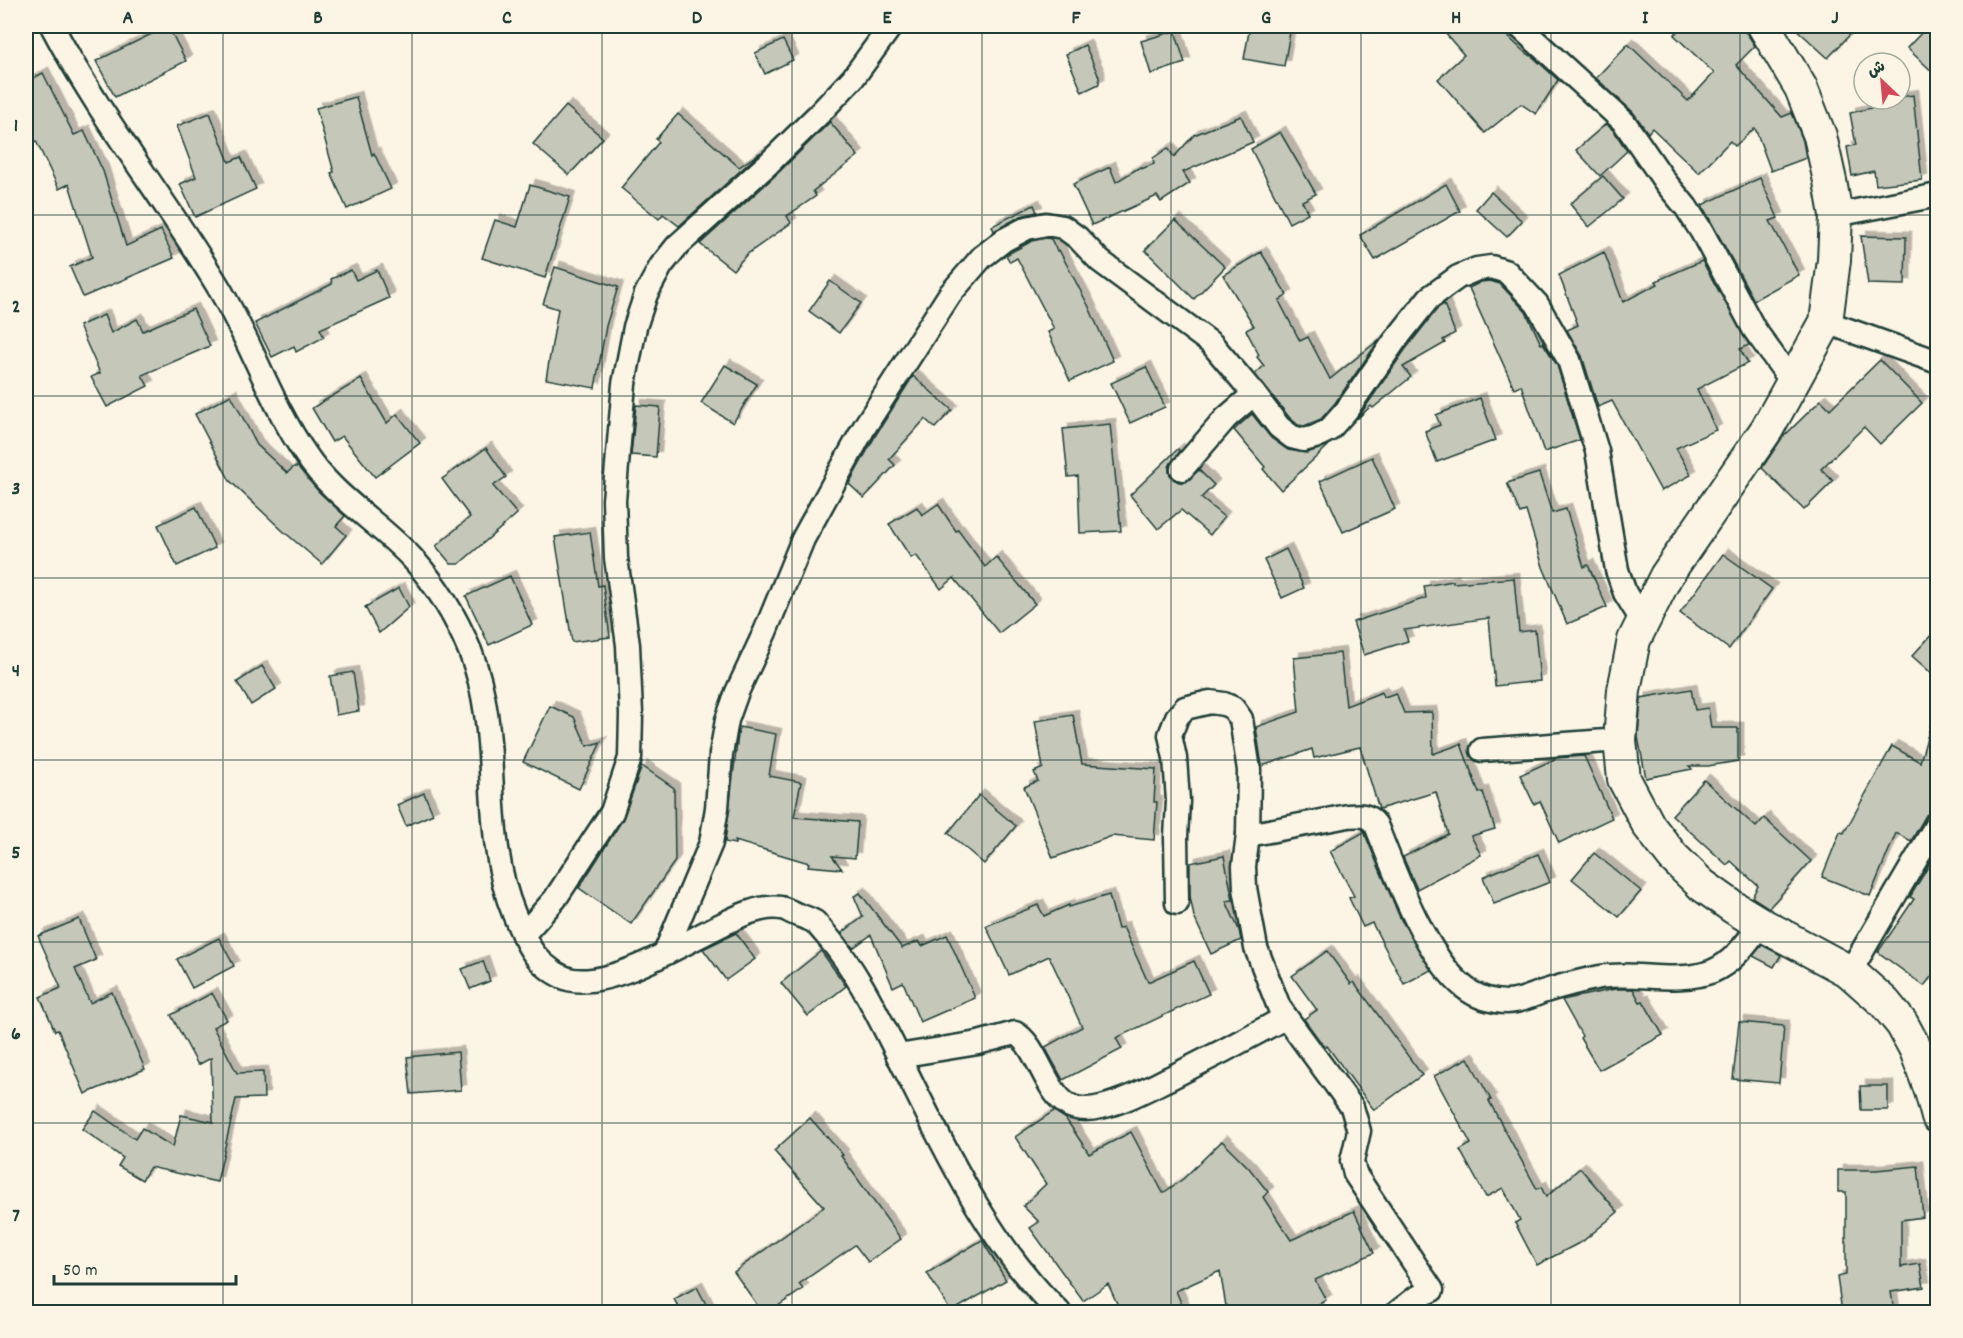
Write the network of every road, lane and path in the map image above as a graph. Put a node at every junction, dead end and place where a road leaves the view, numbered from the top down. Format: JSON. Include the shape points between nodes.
{"nodes":[{"id":1,"x":52,"y":26,"type":"edge"},
{"id":2,"x":891,"y":26,"type":"edge"},
{"id":3,"x":1519,"y":26,"type":"edge"},
{"id":4,"x":1764,"y":26,"type":"edge"},
{"id":5,"x":1938,"y":195,"type":"edge"},
{"id":6,"x":1836,"y":215,"type":"junction"},
{"id":7,"x":1826,"y":322,"type":"junction"},
{"id":8,"x":1938,"y":362,"type":"edge"},
{"id":9,"x":1792,"y":382,"type":"junction"},
{"id":10,"x":1254,"y":394,"type":"junction"},
{"id":11,"x":1182,"y":469,"type":"dead end"},
{"id":12,"x":1643,"y":622,"type":"junction"},
{"id":13,"x":1620,"y":740,"type":"junction"},
{"id":14,"x":1482,"y":750,"type":"dead end"},
{"id":15,"x":1938,"y":822,"type":"edge"},
{"id":16,"x":1248,"y":835,"type":"junction"},
{"id":17,"x":1178,"y":903,"type":"dead end"},
{"id":18,"x":1761,"y":924,"type":"junction"},
{"id":19,"x":523,"y":935,"type":"junction"},
{"id":20,"x":665,"y":953,"type":"junction"},
{"id":21,"x":1850,"y":972,"type":"junction"},
{"id":22,"x":1286,"y":1017,"type":"junction"},
{"id":23,"x":898,"y":1056,"type":"junction"},
{"id":24,"x":1938,"y":1117,"type":"edge"},
{"id":25,"x":1059,"y":1312,"type":"edge"},
{"id":26,"x":1398,"y":1312,"type":"edge"}],
"edges":[{"from":1,"to":19,"type":"street","via":[[74,68],[215,282],[308,459],[410,556],[457,621],[482,686],[497,857]]},
{"from":2,"to":19,"type":"street","via":[[853,78],[819,114],[677,246],[646,294],[624,384],[614,500],[616,558],[628,645],[630,758],[612,812],[555,899]]},
{"from":3,"to":9,"type":"street","via":[[1624,122],[1686,207],[1754,329]]},
{"from":4,"to":6,"type":"street","via":[[1801,88],[1820,136]]},
{"from":5,"to":6,"type":"street"},
{"from":6,"to":7,"type":"street"},
{"from":7,"to":8,"type":"street"},
{"from":7,"to":9,"type":"street"},
{"from":9,"to":12,"type":"street","via":[[1767,429],[1666,576]]},
{"from":10,"to":11,"type":"street","via":[[1226,418]]},
{"from":10,"to":12,"type":"street","via":[[1280,428],[1292,437],[1315,437],[1329,430],[1346,411],[1429,298],[1477,269],[1491,267],[1507,272],[1538,304],[1569,360],[1597,452],[1617,570],[1625,593]]},
{"from":10,"to":20,"type":"street","via":[[1212,344],[1100,261],[1063,226],[1027,228],[982,256],[950,294],[865,426],[802,539],[727,720],[711,843]]},
{"from":12,"to":13,"type":"street","via":[[1634,640],[1626,680]]},
{"from":13,"to":14,"type":"street"},
{"from":13,"to":18,"type":"street","via":[[1624,779],[1648,826],[1702,885]]},
{"from":15,"to":21,"type":"street"},
{"from":16,"to":17,"type":"street","via":[[1249,770],[1241,718],[1224,704],[1210,702],[1185,708],[1170,735],[1178,801]]},
{"from":16,"to":18,"type":"street","via":[[1348,816],[1364,815],[1371,819],[1435,953],[1466,989],[1486,999],[1509,1002],[1602,977],[1670,978],[1710,972],[1741,950]]},
{"from":16,"to":22,"type":"street","via":[[1245,888],[1256,948]]},
{"from":18,"to":21,"type":"street"},
{"from":19,"to":20,"type":"street","via":[[535,955],[555,973],[572,980],[597,979]]},
{"from":20,"to":23,"type":"street","via":[[737,917],[760,910],[781,909],[816,922],[856,976]]},
{"from":21,"to":24,"type":"street","via":[[1902,1024],[1916,1050]]},
{"from":22,"to":23,"type":"street","via":[[1122,1101],[1098,1108],[1074,1107],[1058,1096],[1015,1033]]},
{"from":22,"to":26,"type":"street","via":[[1352,1107],[1359,1131],[1352,1161],[1355,1174],[1432,1290]]},
{"from":23,"to":25,"type":"street","via":[[957,1173],[984,1217],[1003,1246]]}]}
